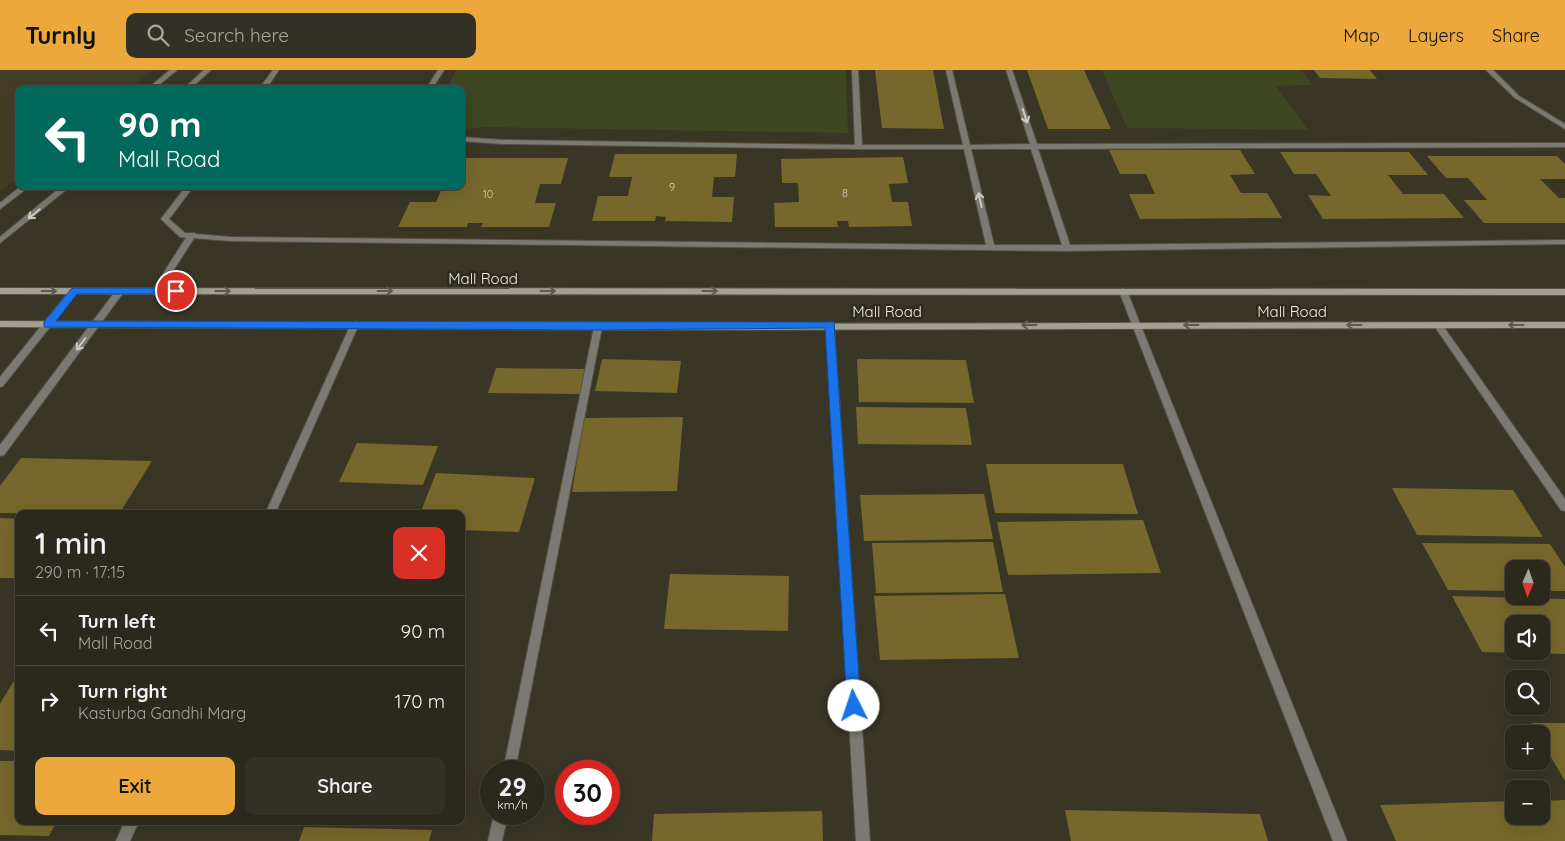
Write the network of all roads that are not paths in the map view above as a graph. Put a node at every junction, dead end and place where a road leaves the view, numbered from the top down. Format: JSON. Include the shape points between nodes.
{"nodes":[{"id":1,"x":174,"y":70,"type":"edge"},
{"id":2,"x":208,"y":70,"type":"edge"},
{"id":3,"x":276,"y":70,"type":"edge"},
{"id":4,"x":441,"y":70,"type":"edge"},
{"id":5,"x":855,"y":70,"type":"edge"},
{"id":6,"x":949,"y":70,"type":"edge"},
{"id":7,"x":1009,"y":70,"type":"edge"},
{"id":8,"x":1489,"y":70,"type":"edge"},
{"id":9,"x":155,"y":85,"type":"edge"},
{"id":10,"x":191,"y":85,"type":"edge"},
{"id":11,"x":265,"y":85,"type":"edge"},
{"id":12,"x":432,"y":85,"type":"edge"},
{"id":13,"x":1565,"y":127,"type":"edge"},
{"id":14,"x":465,"y":139,"type":"edge"},
{"id":15,"x":1565,"y":145,"type":"edge"},
{"id":16,"x":967,"y":146,"type":"junction"},
{"id":17,"x":1034,"y":146,"type":"junction"},
{"id":18,"x":859,"y":147,"type":"junction"},
{"id":19,"x":21,"y":190,"type":"edge"},
{"id":20,"x":62,"y":190,"type":"edge"},
{"id":21,"x":187,"y":190,"type":"edge"},
{"id":22,"x":0,"y":207,"type":"edge"},
{"id":23,"x":192,"y":235,"type":"junction"},
{"id":24,"x":0,"y":242,"type":"edge"},
{"id":25,"x":1565,"y":242,"type":"edge"},
{"id":26,"x":991,"y":247,"type":"junction"},
{"id":27,"x":1067,"y":248,"type":"junction"},
{"id":28,"x":0,"y":291,"type":"edge"},
{"id":29,"x":74,"y":291,"type":"junction"},
{"id":30,"x":120,"y":291,"type":"junction"},
{"id":31,"x":156,"y":291,"type":"junction"},
{"id":32,"x":1123,"y":292,"type":"junction"},
{"id":33,"x":1565,"y":292,"type":"edge"},
{"id":34,"x":0,"y":324,"type":"edge"},
{"id":35,"x":48,"y":324,"type":"junction"},
{"id":36,"x":96,"y":324,"type":"junction"},
{"id":37,"x":355,"y":324,"type":"junction"},
{"id":38,"x":830,"y":325,"type":"junction"},
{"id":39,"x":1136,"y":325,"type":"junction"},
{"id":40,"x":1438,"y":325,"type":"junction"},
{"id":41,"x":1565,"y":325,"type":"edge"},
{"id":42,"x":598,"y":327,"type":"junction"},
{"id":43,"x":0,"y":384,"type":"edge"},
{"id":44,"x":0,"y":452,"type":"edge"},
{"id":45,"x":1565,"y":508,"type":"edge"},
{"id":46,"x":272,"y":510,"type":"edge"},
{"id":47,"x":511,"y":760,"type":"edge"},
{"id":48,"x":130,"y":825,"type":"edge"},
{"id":49,"x":499,"y":825,"type":"edge"},
{"id":50,"x":123,"y":841,"type":"edge"},
{"id":51,"x":496,"y":841,"type":"edge"},
{"id":52,"x":863,"y":841,"type":"edge"},
{"id":53,"x":1340,"y":841,"type":"edge"}],
"edges":[{"from":1,"to":9,"type":"street"},
{"from":2,"to":10,"type":"street"},
{"from":3,"to":11,"type":"street"},
{"from":4,"to":12,"type":"street"},
{"from":5,"to":18,"type":"street"},
{"from":6,"to":16,"type":"street"},
{"from":7,"to":17,"type":"street","one_way":true},
{"from":8,"to":13,"type":"street","via":[[1517,97]]},
{"from":14,"to":18,"type":"street"},
{"from":15,"to":17,"type":"street"},
{"from":16,"to":17,"type":"street"},
{"from":16,"to":18,"type":"street"},
{"from":26,"to":16,"type":"street","one_way":true},
{"from":17,"to":27,"type":"street"},
{"from":19,"to":22,"type":"street"},
{"from":20,"to":24,"type":"street","one_way":true},
{"from":21,"to":23,"type":"street","via":[[165,219],[183,234]]},
{"from":23,"to":26,"type":"street","via":[[230,239]]},
{"from":23,"to":31,"type":"street"},
{"from":25,"to":27,"type":"street"},
{"from":26,"to":27,"type":"street"},
{"from":28,"to":29,"type":"street","name":"Mall Road","one_way":true},
{"from":29,"to":30,"type":"street","name":"Mall Road"},
{"from":29,"to":35,"type":"street"},
{"from":30,"to":31,"type":"street","name":"Mall Road"},
{"from":30,"to":36,"type":"street"},
{"from":31,"to":32,"type":"street","name":"Mall Road","one_way":true},
{"from":32,"to":33,"type":"street","name":"Mall Road"},
{"from":32,"to":39,"type":"street"},
{"from":34,"to":35,"type":"street","name":"Mall Road"},
{"from":35,"to":36,"type":"street","name":"Mall Road"},
{"from":35,"to":43,"type":"street"},
{"from":36,"to":37,"type":"street","name":"Mall Road"},
{"from":36,"to":44,"type":"street","one_way":true},
{"from":37,"to":42,"type":"street","name":"Mall Road"},
{"from":37,"to":46,"type":"street"},
{"from":39,"to":38,"type":"street","name":"Mall Road","one_way":true},
{"from":38,"to":42,"type":"street","name":"Mall Road"},
{"from":38,"to":52,"type":"street"},
{"from":40,"to":39,"type":"street","name":"Mall Road","one_way":true},
{"from":39,"to":53,"type":"street"},
{"from":41,"to":40,"type":"street","name":"Mall Road","one_way":true},
{"from":40,"to":45,"type":"street"},
{"from":42,"to":47,"type":"street"},
{"from":48,"to":50,"type":"street"},
{"from":49,"to":51,"type":"street"}]}
